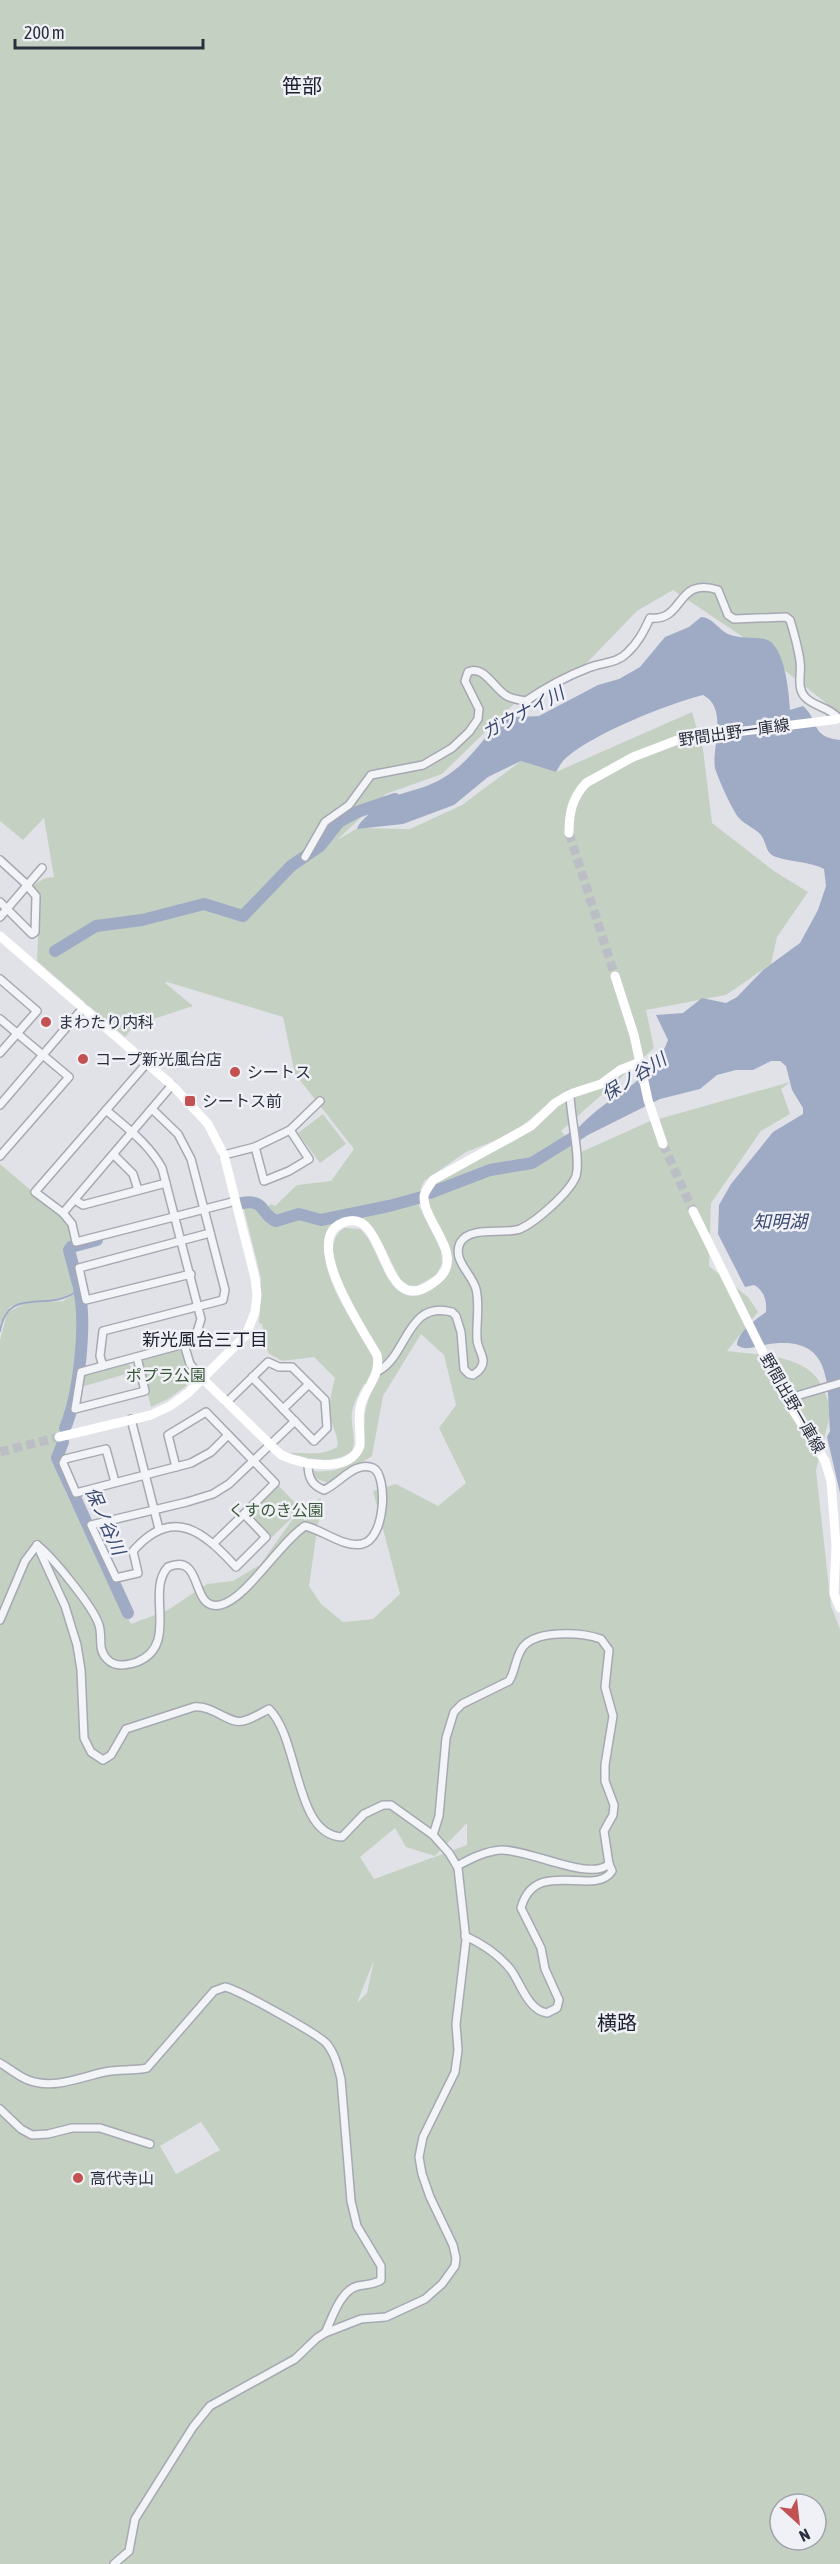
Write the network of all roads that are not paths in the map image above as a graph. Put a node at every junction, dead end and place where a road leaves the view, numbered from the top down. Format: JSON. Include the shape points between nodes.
{"nodes":[{"id":1,"x":840,"y":719,"type":"edge"},
{"id":2,"x":569,"y":833,"type":"tunnel mouth"},
{"id":3,"x":305,"y":857,"type":"dead end"},
{"id":4,"x":0,"y":860,"type":"edge"},
{"id":5,"x":42,"y":868,"type":"dead end"},
{"id":6,"x":26,"y":886,"type":"junction"},
{"id":7,"x":0,"y":902,"type":"edge"},
{"id":8,"x":7,"y":909,"type":"junction"},
{"id":9,"x":0,"y":917,"type":"edge"},
{"id":10,"x":0,"y":936,"type":"edge"},
{"id":11,"x":615,"y":976,"type":"tunnel mouth"},
{"id":12,"x":0,"y":979,"type":"edge"},
{"id":13,"x":83,"y":1008,"type":"junction"},
{"id":14,"x":0,"y":1019,"type":"edge"},
{"id":15,"x":17,"y":1033,"type":"junction"},
{"id":16,"x":0,"y":1053,"type":"edge"},
{"id":17,"x":43,"y":1055,"type":"junction"},
{"id":18,"x":147,"y":1063,"type":"junction"},
{"id":19,"x":641,"y":1067,"type":"junction"},
{"id":20,"x":172,"y":1085,"type":"junction"},
{"id":21,"x":570,"y":1094,"type":"junction"},
{"id":22,"x":320,"y":1101,"type":"dead end"},
{"id":23,"x":0,"y":1105,"type":"edge"},
{"id":24,"x":152,"y":1109,"type":"junction"},
{"id":25,"x":106,"y":1110,"type":"junction"},
{"id":26,"x":290,"y":1130,"type":"junction"},
{"id":27,"x":132,"y":1133,"type":"junction"},
{"id":28,"x":663,"y":1144,"type":"tunnel mouth"},
{"id":29,"x":255,"y":1147,"type":"junction"},
{"id":30,"x":114,"y":1155,"type":"junction"},
{"id":31,"x":224,"y":1155,"type":"junction"},
{"id":32,"x":0,"y":1156,"type":"edge"},
{"id":33,"x":166,"y":1183,"type":"junction"},
{"id":34,"x":138,"y":1190,"type":"junction"},
{"id":35,"x":75,"y":1200,"type":"junction"},
{"id":36,"x":236,"y":1201,"type":"junction"},
{"id":37,"x":204,"y":1209,"type":"junction"},
{"id":38,"x":693,"y":1211,"type":"tunnel mouth"},
{"id":39,"x":63,"y":1213,"type":"junction"},
{"id":40,"x":175,"y":1216,"type":"junction"},
{"id":41,"x":210,"y":1233,"type":"junction"},
{"id":42,"x":182,"y":1241,"type":"junction"},
{"id":43,"x":190,"y":1274,"type":"junction"},
{"id":44,"x":198,"y":1306,"type":"junction"},
{"id":45,"x":184,"y":1344,"type":"junction"},
{"id":46,"x":136,"y":1358,"type":"junction"},
{"id":47,"x":103,"y":1366,"type":"junction"},
{"id":48,"x":378,"y":1371,"type":"junction"},
{"id":49,"x":252,"y":1377,"type":"junction"},
{"id":50,"x":203,"y":1379,"type":"junction"},
{"id":51,"x":840,"y":1383,"type":"edge"},
{"id":52,"x":309,"y":1384,"type":"junction"},
{"id":53,"x":786,"y":1399,"type":"junction"},
{"id":54,"x":227,"y":1402,"type":"junction"},
{"id":55,"x":283,"y":1409,"type":"junction"},
{"id":56,"x":131,"y":1419,"type":"junction"},
{"id":57,"x":295,"y":1421,"type":"junction"},
{"id":58,"x":228,"y":1435,"type":"junction"},
{"id":59,"x":59,"y":1437,"type":"tunnel mouth"},
{"id":60,"x":270,"y":1445,"type":"junction"},
{"id":61,"x":254,"y":1460,"type":"junction"},
{"id":62,"x":309,"y":1463,"type":"junction"},
{"id":63,"x":176,"y":1467,"type":"junction"},
{"id":64,"x":145,"y":1475,"type":"junction"},
{"id":65,"x":115,"y":1482,"type":"junction"},
{"id":66,"x":154,"y":1509,"type":"junction"},
{"id":67,"x":244,"y":1514,"type":"junction"},
{"id":68,"x":159,"y":1529,"type":"junction"},
{"id":69,"x":214,"y":1543,"type":"junction"},
{"id":70,"x":37,"y":1545,"type":"junction"},
{"id":71,"x":840,"y":1608,"type":"edge"},
{"id":72,"x":0,"y":1620,"type":"edge"},
{"id":73,"x":433,"y":1835,"type":"junction"},
{"id":74,"x":609,"y":1864,"type":"junction"},
{"id":75,"x":457,"y":1866,"type":"junction"},
{"id":76,"x":465,"y":1936,"type":"junction"},
{"id":77,"x":0,"y":2062,"type":"edge"},
{"id":78,"x":0,"y":2109,"type":"edge"},
{"id":79,"x":150,"y":2144,"type":"dead end"},
{"id":80,"x":325,"y":2333,"type":"junction"},
{"id":81,"x":114,"y":2564,"type":"edge"}],
"edges":[{"from":1,"to":2,"type":"street","name":"野間出野一庫線","via":[[700,735],[662,744],[586,783],[572,803]]},
{"from":1,"to":3,"type":"street","via":[[802,693],[801,664],[790,620],[734,619],[728,615],[718,590],[694,588],[686,591],[671,613],[650,618],[640,639],[622,658],[589,668],[526,702],[506,696],[479,671],[468,672],[465,681],[479,709],[478,719],[469,732],[446,753],[423,765],[371,775],[349,805],[325,822]]},
{"from":4,"to":6,"type":"street"},
{"from":5,"to":6,"type":"street"},
{"from":6,"to":8,"type":"street"},
{"from":6,"to":8,"type":"street","via":[[36,896],[35,932]]},
{"from":7,"to":8,"type":"street"},
{"from":8,"to":9,"type":"street"},
{"from":10,"to":13,"type":"street"},
{"from":11,"to":19,"type":"street"},
{"from":12,"to":15,"type":"street","via":[[37,1011]]},
{"from":13,"to":17,"type":"street"},
{"from":13,"to":18,"type":"street"},
{"from":14,"to":15,"type":"street"},
{"from":15,"to":16,"type":"street"},
{"from":15,"to":17,"type":"street"},
{"from":17,"to":23,"type":"street"},
{"from":17,"to":32,"type":"street","via":[[69,1077]]},
{"from":18,"to":20,"type":"street"},
{"from":18,"to":25,"type":"street"},
{"from":19,"to":21,"type":"street","via":[[620,1070],[601,1084]]},
{"from":19,"to":28,"type":"street"},
{"from":20,"to":24,"type":"street"},
{"from":20,"to":31,"type":"street","via":[[208,1124]]},
{"from":21,"to":48,"type":"street","via":[[576,1174],[566,1192],[518,1230],[474,1234],[461,1242],[458,1250],[478,1300],[477,1341],[483,1361],[478,1372],[469,1374],[464,1369],[459,1323],[452,1312],[445,1310],[418,1319],[393,1359]]},
{"from":21,"to":48,"type":"street","via":[[531,1126],[433,1180],[424,1194],[426,1208],[446,1249],[447,1261],[438,1280],[424,1288],[404,1289],[395,1281],[362,1224],[346,1221],[335,1228],[329,1240],[337,1286],[377,1355]]},
{"from":22,"to":26,"type":"street"},
{"from":24,"to":27,"type":"street"},
{"from":24,"to":37,"type":"street","via":[[178,1134]]},
{"from":25,"to":27,"type":"street"},
{"from":25,"to":39,"type":"street","via":[[35,1192]]},
{"from":26,"to":29,"type":"street"},
{"from":26,"to":29,"type":"street","via":[[309,1160],[289,1171],[264,1181]]},
{"from":27,"to":30,"type":"street"},
{"from":27,"to":33,"type":"street","via":[[155,1156]]},
{"from":29,"to":31,"type":"street"},
{"from":30,"to":34,"type":"street","via":[[133,1174]]},
{"from":30,"to":35,"type":"street"},
{"from":31,"to":36,"type":"street"},
{"from":33,"to":34,"type":"street"},
{"from":33,"to":40,"type":"street"},
{"from":34,"to":35,"type":"street","via":[[83,1205]]},
{"from":35,"to":39,"type":"street"},
{"from":36,"to":37,"type":"street"},
{"from":36,"to":50,"type":"street","via":[[255,1278],[255,1312],[241,1341]]},
{"from":37,"to":40,"type":"street"},
{"from":37,"to":41,"type":"street"},
{"from":38,"to":53,"type":"street","name":"野間出野一庫線"},
{"from":39,"to":40,"type":"street","via":[[72,1224],[76,1242]]},
{"from":40,"to":42,"type":"street"},
{"from":41,"to":42,"type":"street"},
{"from":41,"to":44,"type":"street","via":[[225,1290],[223,1300]]},
{"from":42,"to":43,"type":"street"},
{"from":42,"to":43,"type":"street","via":[[79,1268],[86,1300]]},
{"from":43,"to":44,"type":"street"},
{"from":44,"to":45,"type":"street","via":[[201,1319],[197,1332]]},
{"from":44,"to":47,"type":"street","via":[[103,1331]]},
{"from":45,"to":46,"type":"street"},
{"from":45,"to":50,"type":"street","via":[[190,1364]]},
{"from":46,"to":47,"type":"street"},
{"from":46,"to":47,"type":"street","via":[[145,1390],[75,1409],[81,1372]]},
{"from":48,"to":62,"type":"street","via":[[361,1404],[357,1453],[343,1462]]},
{"from":49,"to":52,"type":"street","via":[[268,1362],[292,1367]]},
{"from":49,"to":54,"type":"street"},
{"from":49,"to":55,"type":"street"},
{"from":50,"to":54,"type":"street"},
{"from":50,"to":56,"type":"street","via":[[170,1406]]},
{"from":51,"to":53,"type":"street"},
{"from":52,"to":55,"type":"street"},
{"from":52,"to":57,"type":"street","via":[[325,1400],[327,1428],[314,1441]]},
{"from":53,"to":71,"type":"street","name":"野間出野一庫線","via":[[816,1443],[831,1481],[836,1545],[834,1594]]},
{"from":54,"to":60,"type":"street"},
{"from":55,"to":57,"type":"street"},
{"from":56,"to":59,"type":"street"},
{"from":56,"to":64,"type":"street"},
{"from":57,"to":60,"type":"street"},
{"from":58,"to":61,"type":"street"},
{"from":58,"to":63,"type":"street","via":[[203,1457]]},
{"from":58,"to":63,"type":"street","via":[[206,1412],[168,1435]]},
{"from":60,"to":61,"type":"street"},
{"from":60,"to":62,"type":"street","via":[[281,1455]]},
{"from":61,"to":66,"type":"street","via":[[213,1494]]},
{"from":61,"to":67,"type":"street","via":[[275,1484]]},
{"from":62,"to":70,"type":"street","via":[[310,1480],[324,1490],[360,1467],[376,1471],[383,1497],[373,1539],[353,1544],[305,1526],[285,1542],[240,1593],[220,1605],[200,1596],[188,1567],[168,1567],[160,1585],[162,1618],[156,1643],[142,1659],[127,1665],[116,1665],[106,1659],[93,1612],[52,1558]]},
{"from":63,"to":64,"type":"street"},
{"from":64,"to":65,"type":"street"},
{"from":64,"to":66,"type":"street"},
{"from":65,"to":65,"type":"street","via":[[76,1493],[63,1463],[65,1459],[106,1449]]},
{"from":66,"to":68,"type":"street"},
{"from":66,"to":68,"type":"street","via":[[91,1525],[116,1578],[138,1573],[133,1551]]},
{"from":67,"to":69,"type":"street"},
{"from":67,"to":69,"type":"street","via":[[266,1537],[236,1567]]},
{"from":68,"to":69,"type":"street","via":[[188,1528]]},
{"from":70,"to":72,"type":"street","via":[[25,1561]]},
{"from":70,"to":73,"type":"street","via":[[72,1626],[81,1670],[84,1738],[98,1758],[103,1760],[111,1755],[126,1730],[175,1712],[204,1706],[242,1722],[269,1709],[289,1742],[310,1816],[326,1834],[342,1837],[364,1814],[391,1805]]},
{"from":73,"to":74,"type":"street","via":[[440,1816],[446,1738],[454,1712],[462,1704],[509,1681],[526,1644],[539,1637],[590,1635],[601,1639],[609,1650],[605,1687],[613,1716],[605,1780],[614,1805],[604,1831]]},
{"from":73,"to":75,"type":"street"},
{"from":74,"to":75,"type":"street","via":[[601,1870],[581,1870],[543,1857],[502,1850]]},
{"from":74,"to":76,"type":"street","via":[[609,1876],[586,1881],[554,1879],[534,1887],[523,1901],[521,1908],[541,1948],[545,1969],[559,2000],[557,2008],[547,2013],[536,2008],[511,1970],[483,1945]]},
{"from":75,"to":76,"type":"street"},
{"from":76,"to":80,"type":"street","via":[[455,2072],[423,2137],[419,2157],[430,2197],[453,2245],[454,2266],[425,2299],[387,2317],[361,2319]]},
{"from":77,"to":80,"type":"street","via":[[27,2079],[44,2084],[147,2068],[214,1991],[225,1987],[247,1994],[326,2042],[341,2079],[351,2201],[357,2226],[382,2270],[381,2280],[373,2285],[347,2291]]},
{"from":78,"to":79,"type":"street","via":[[33,2135],[100,2128]]},
{"from":80,"to":81,"type":"street","via":[[295,2359],[206,2411],[135,2519],[129,2551]]}]}
